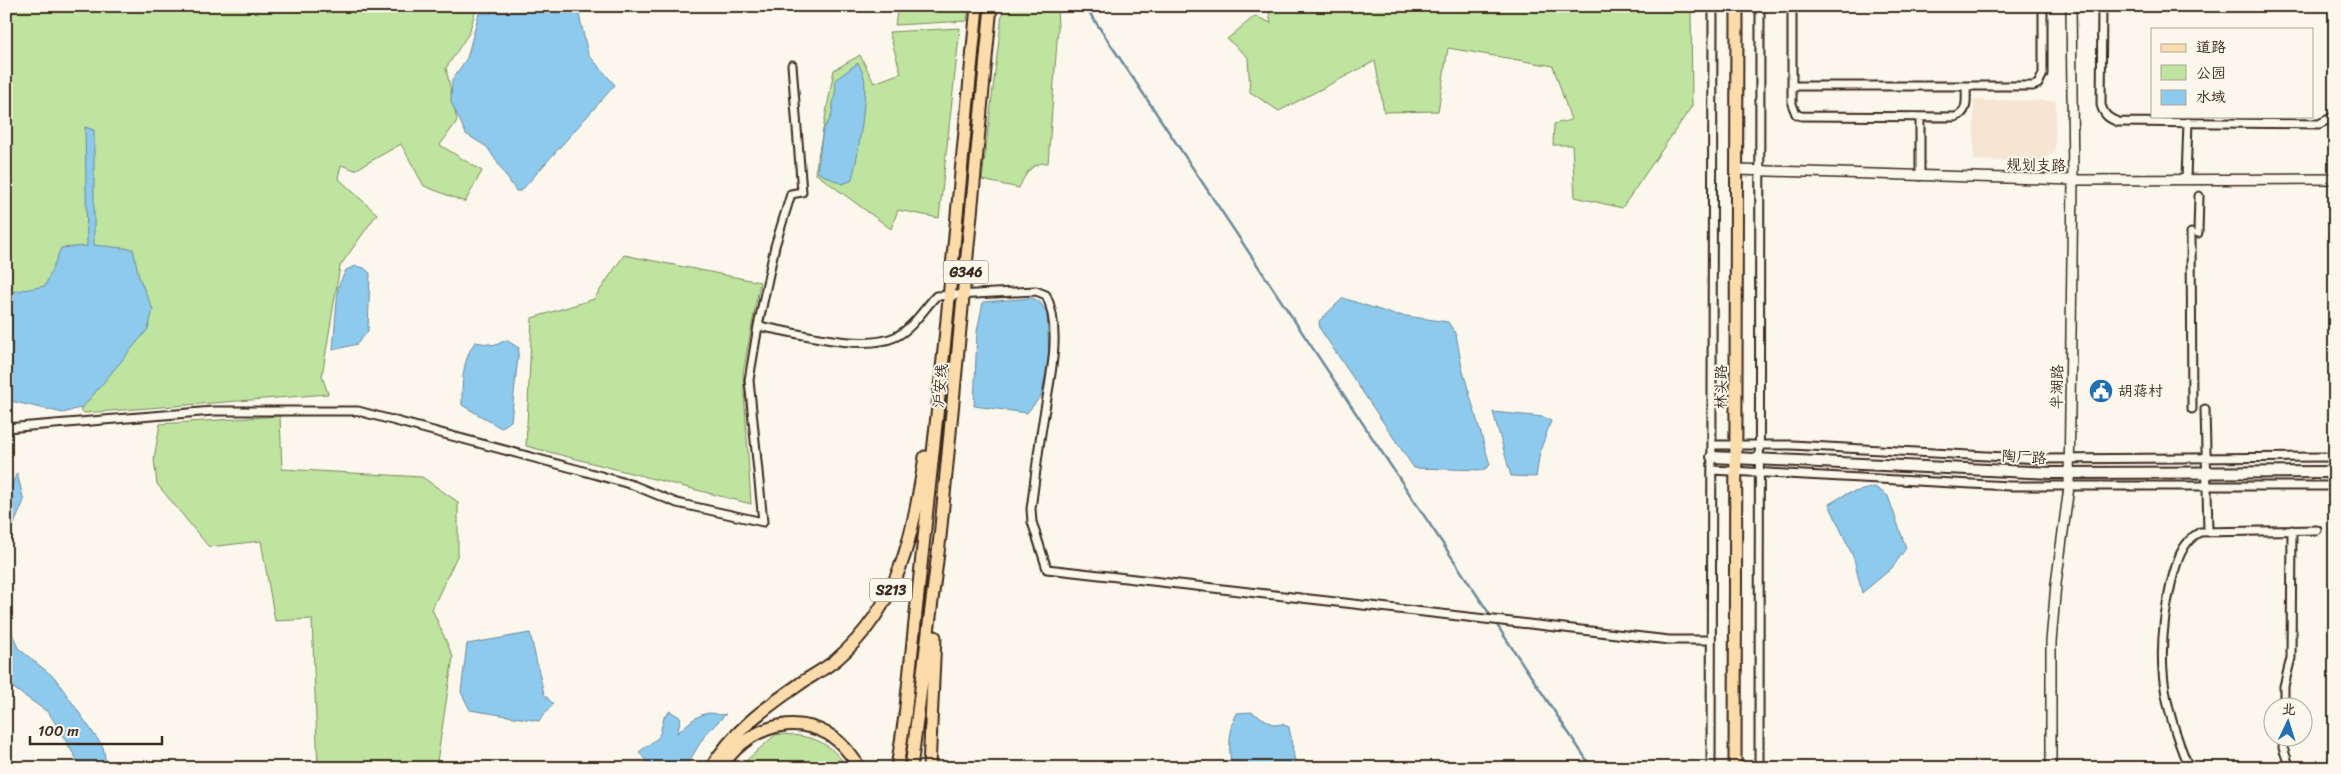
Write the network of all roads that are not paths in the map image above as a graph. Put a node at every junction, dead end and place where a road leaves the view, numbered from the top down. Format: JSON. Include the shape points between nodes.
{"nodes":[{"id":1,"x":977,"y":6,"type":"edge"},
{"id":2,"x":991,"y":6,"type":"edge"},
{"id":3,"x":1713,"y":6,"type":"edge"},
{"id":4,"x":1737,"y":6,"type":"edge"},
{"id":5,"x":1760,"y":6,"type":"edge"},
{"id":6,"x":1792,"y":6,"type":"edge"},
{"id":7,"x":2043,"y":6,"type":"edge"},
{"id":8,"x":2071,"y":6,"type":"edge"},
{"id":9,"x":2102,"y":6,"type":"edge"},
{"id":10,"x":792,"y":65,"type":"dead end"},
{"id":11,"x":1792,"y":86,"type":"junction"},
{"id":12,"x":1966,"y":86,"type":"junction"},
{"id":13,"x":2335,"y":116,"type":"edge"},
{"id":14,"x":1920,"y":117,"type":"junction"},
{"id":15,"x":2188,"y":122,"type":"junction"},
{"id":16,"x":1737,"y":170,"type":"junction"},
{"id":17,"x":1760,"y":171,"type":"junction"},
{"id":18,"x":1920,"y":176,"type":"junction"},
{"id":19,"x":2186,"y":178,"type":"junction"},
{"id":20,"x":2335,"y":179,"type":"edge"},
{"id":21,"x":2073,"y":180,"type":"junction"},
{"id":22,"x":2199,"y":196,"type":"dead end"},
{"id":23,"x":964,"y":294,"type":"junction"},
{"id":24,"x":949,"y":295,"type":"junction"},
{"id":25,"x":758,"y":326,"type":"junction"},
{"id":26,"x":945,"y":340,"type":"junction"},
{"id":27,"x":2192,"y":409,"type":"dead end"},
{"id":28,"x":2205,"y":410,"type":"dead end"},
{"id":29,"x":6,"y":428,"type":"edge"},
{"id":30,"x":1712,"y":445,"type":"junction"},
{"id":31,"x":1736,"y":445,"type":"junction"},
{"id":32,"x":1760,"y":445,"type":"junction"},
{"id":33,"x":1712,"y":457,"type":"junction"},
{"id":34,"x":2335,"y":457,"type":"edge"},
{"id":35,"x":1736,"y":458,"type":"junction"},
{"id":36,"x":1760,"y":459,"type":"junction"},
{"id":37,"x":2070,"y":459,"type":"junction"},
{"id":38,"x":1712,"y":470,"type":"junction"},
{"id":39,"x":1736,"y":471,"type":"junction"},
{"id":40,"x":1760,"y":472,"type":"junction"},
{"id":41,"x":2206,"y":472,"type":"junction"},
{"id":42,"x":2335,"y":472,"type":"edge"},
{"id":43,"x":2070,"y":473,"type":"junction"},
{"id":44,"x":2335,"y":486,"type":"edge"},
{"id":45,"x":2069,"y":487,"type":"junction"},
{"id":46,"x":2292,"y":530,"type":"junction"},
{"id":47,"x":2317,"y":530,"type":"dead end"},
{"id":48,"x":2208,"y":531,"type":"junction"},
{"id":49,"x":940,"y":537,"type":"junction"},
{"id":50,"x":1711,"y":640,"type":"junction"},
{"id":51,"x":2284,"y":696,"type":"edge"},
{"id":52,"x":2284,"y":746,"type":"edge"},
{"id":53,"x":711,"y":768,"type":"edge"},
{"id":54,"x":721,"y":768,"type":"edge"},
{"id":55,"x":860,"y":768,"type":"edge"},
{"id":56,"x":897,"y":768,"type":"edge"},
{"id":57,"x":911,"y":768,"type":"edge"},
{"id":58,"x":929,"y":768,"type":"edge"},
{"id":59,"x":1711,"y":768,"type":"edge"},
{"id":60,"x":1735,"y":768,"type":"edge"},
{"id":61,"x":1759,"y":768,"type":"edge"},
{"id":62,"x":2051,"y":768,"type":"edge"},
{"id":63,"x":2189,"y":768,"type":"edge"},
{"id":64,"x":2290,"y":768,"type":"edge"}],
"edges":[{"from":1,"to":24,"type":"main road","name":"沪安线","number":"G346"},
{"from":2,"to":23,"type":"main road","name":"沪安线","number":"G346"},
{"from":3,"to":30,"type":"street"},
{"from":4,"to":16,"type":"main road","name":"林头路"},
{"from":5,"to":17,"type":"street"},
{"from":6,"to":11,"type":"street"},
{"from":7,"to":12,"type":"street","via":[[2044,74],[2038,84]]},
{"from":8,"to":21,"type":"street","name":"半湖路"},
{"from":9,"to":15,"type":"street","via":[[2100,105],[2103,112],[2118,122]]},
{"from":10,"to":25,"type":"street","via":[[802,192],[791,194],[775,246]]},
{"from":11,"to":12,"type":"street"},
{"from":11,"to":14,"type":"street","via":[[1793,109],[1801,116]]},
{"from":12,"to":14,"type":"street","via":[[1966,108],[1960,116]]},
{"from":13,"to":15,"type":"street","via":[[2319,124]]},
{"from":14,"to":18,"type":"street"},
{"from":15,"to":19,"type":"street"},
{"from":16,"to":17,"type":"street","name":"规划支路"},
{"from":16,"to":31,"type":"main road","name":"林头路"},
{"from":17,"to":18,"type":"street","name":"规划支路"},
{"from":17,"to":32,"type":"street"},
{"from":18,"to":21,"type":"street","name":"规划支路"},
{"from":19,"to":20,"type":"street","name":"规划支路"},
{"from":19,"to":21,"type":"street","name":"规划支路"},
{"from":21,"to":37,"type":"street","name":"半湖路"},
{"from":22,"to":27,"type":"street","via":[[2194,233]]},
{"from":23,"to":24,"type":"street"},
{"from":23,"to":49,"type":"main road","name":"沪安线","number":"G346"},
{"from":23,"to":50,"type":"street","via":[[1036,291],[1046,295],[1052,307],[1054,361],[1031,509],[1047,569],[1670,640]]},
{"from":24,"to":25,"type":"street","via":[[936,296],[904,331],[884,341],[846,342]]},
{"from":24,"to":26,"type":"main road","name":"沪安线","number":"G346"},
{"from":25,"to":29,"type":"street","via":[[749,380],[763,522],[677,503],[633,485],[576,468],[358,411],[213,411]]},
{"from":26,"to":53,"type":"main road","number":"S213","via":[[918,504],[907,550],[893,587],[869,625],[835,660],[738,731]]},
{"from":26,"to":56,"type":"main road","name":"沪安线","number":"G346"},
{"from":28,"to":41,"type":"street"},
{"from":30,"to":31,"type":"street"},
{"from":30,"to":33,"type":"street"},
{"from":31,"to":32,"type":"street"},
{"from":31,"to":35,"type":"main road","name":"林头路"},
{"from":32,"to":36,"type":"street"},
{"from":32,"to":37,"type":"street"},
{"from":33,"to":35,"type":"main road","name":"陶厂路"},
{"from":33,"to":38,"type":"street"},
{"from":34,"to":37,"type":"street"},
{"from":35,"to":36,"type":"main road","name":"陶厂路"},
{"from":35,"to":39,"type":"main road","name":"林头路"},
{"from":36,"to":40,"type":"street"},
{"from":36,"to":43,"type":"main road","name":"陶厂路"},
{"from":37,"to":43,"type":"street","name":"半湖路"},
{"from":38,"to":39,"type":"street"},
{"from":38,"to":50,"type":"street"},
{"from":39,"to":40,"type":"street"},
{"from":39,"to":60,"type":"main road","name":"林头路"},
{"from":40,"to":45,"type":"street"},
{"from":40,"to":61,"type":"street"},
{"from":41,"to":42,"type":"main road","name":"陶厂路"},
{"from":41,"to":43,"type":"main road","name":"陶厂路"},
{"from":41,"to":48,"type":"street"},
{"from":43,"to":45,"type":"street","name":"半湖路"},
{"from":44,"to":45,"type":"street"},
{"from":45,"to":62,"type":"street","name":"半湖路","via":[[2051,642]]},
{"from":46,"to":47,"type":"street"},
{"from":46,"to":48,"type":"street"},
{"from":46,"to":51,"type":"street","via":[[2291,658]]},
{"from":48,"to":63,"type":"street","via":[[2195,534],[2186,542],[2178,558],[2166,607],[2162,641],[2161,668],[2166,698],[2174,734]]},
{"from":49,"to":57,"type":"main road","name":"沪安线","number":"G346"},
{"from":49,"to":58,"type":"main road"},
{"from":50,"to":59,"type":"street"},
{"from":52,"to":64,"type":"street"},
{"from":54,"to":55,"type":"main road","via":[[744,740],[766,728],[784,726],[802,726],[828,734],[847,749]]}]}
